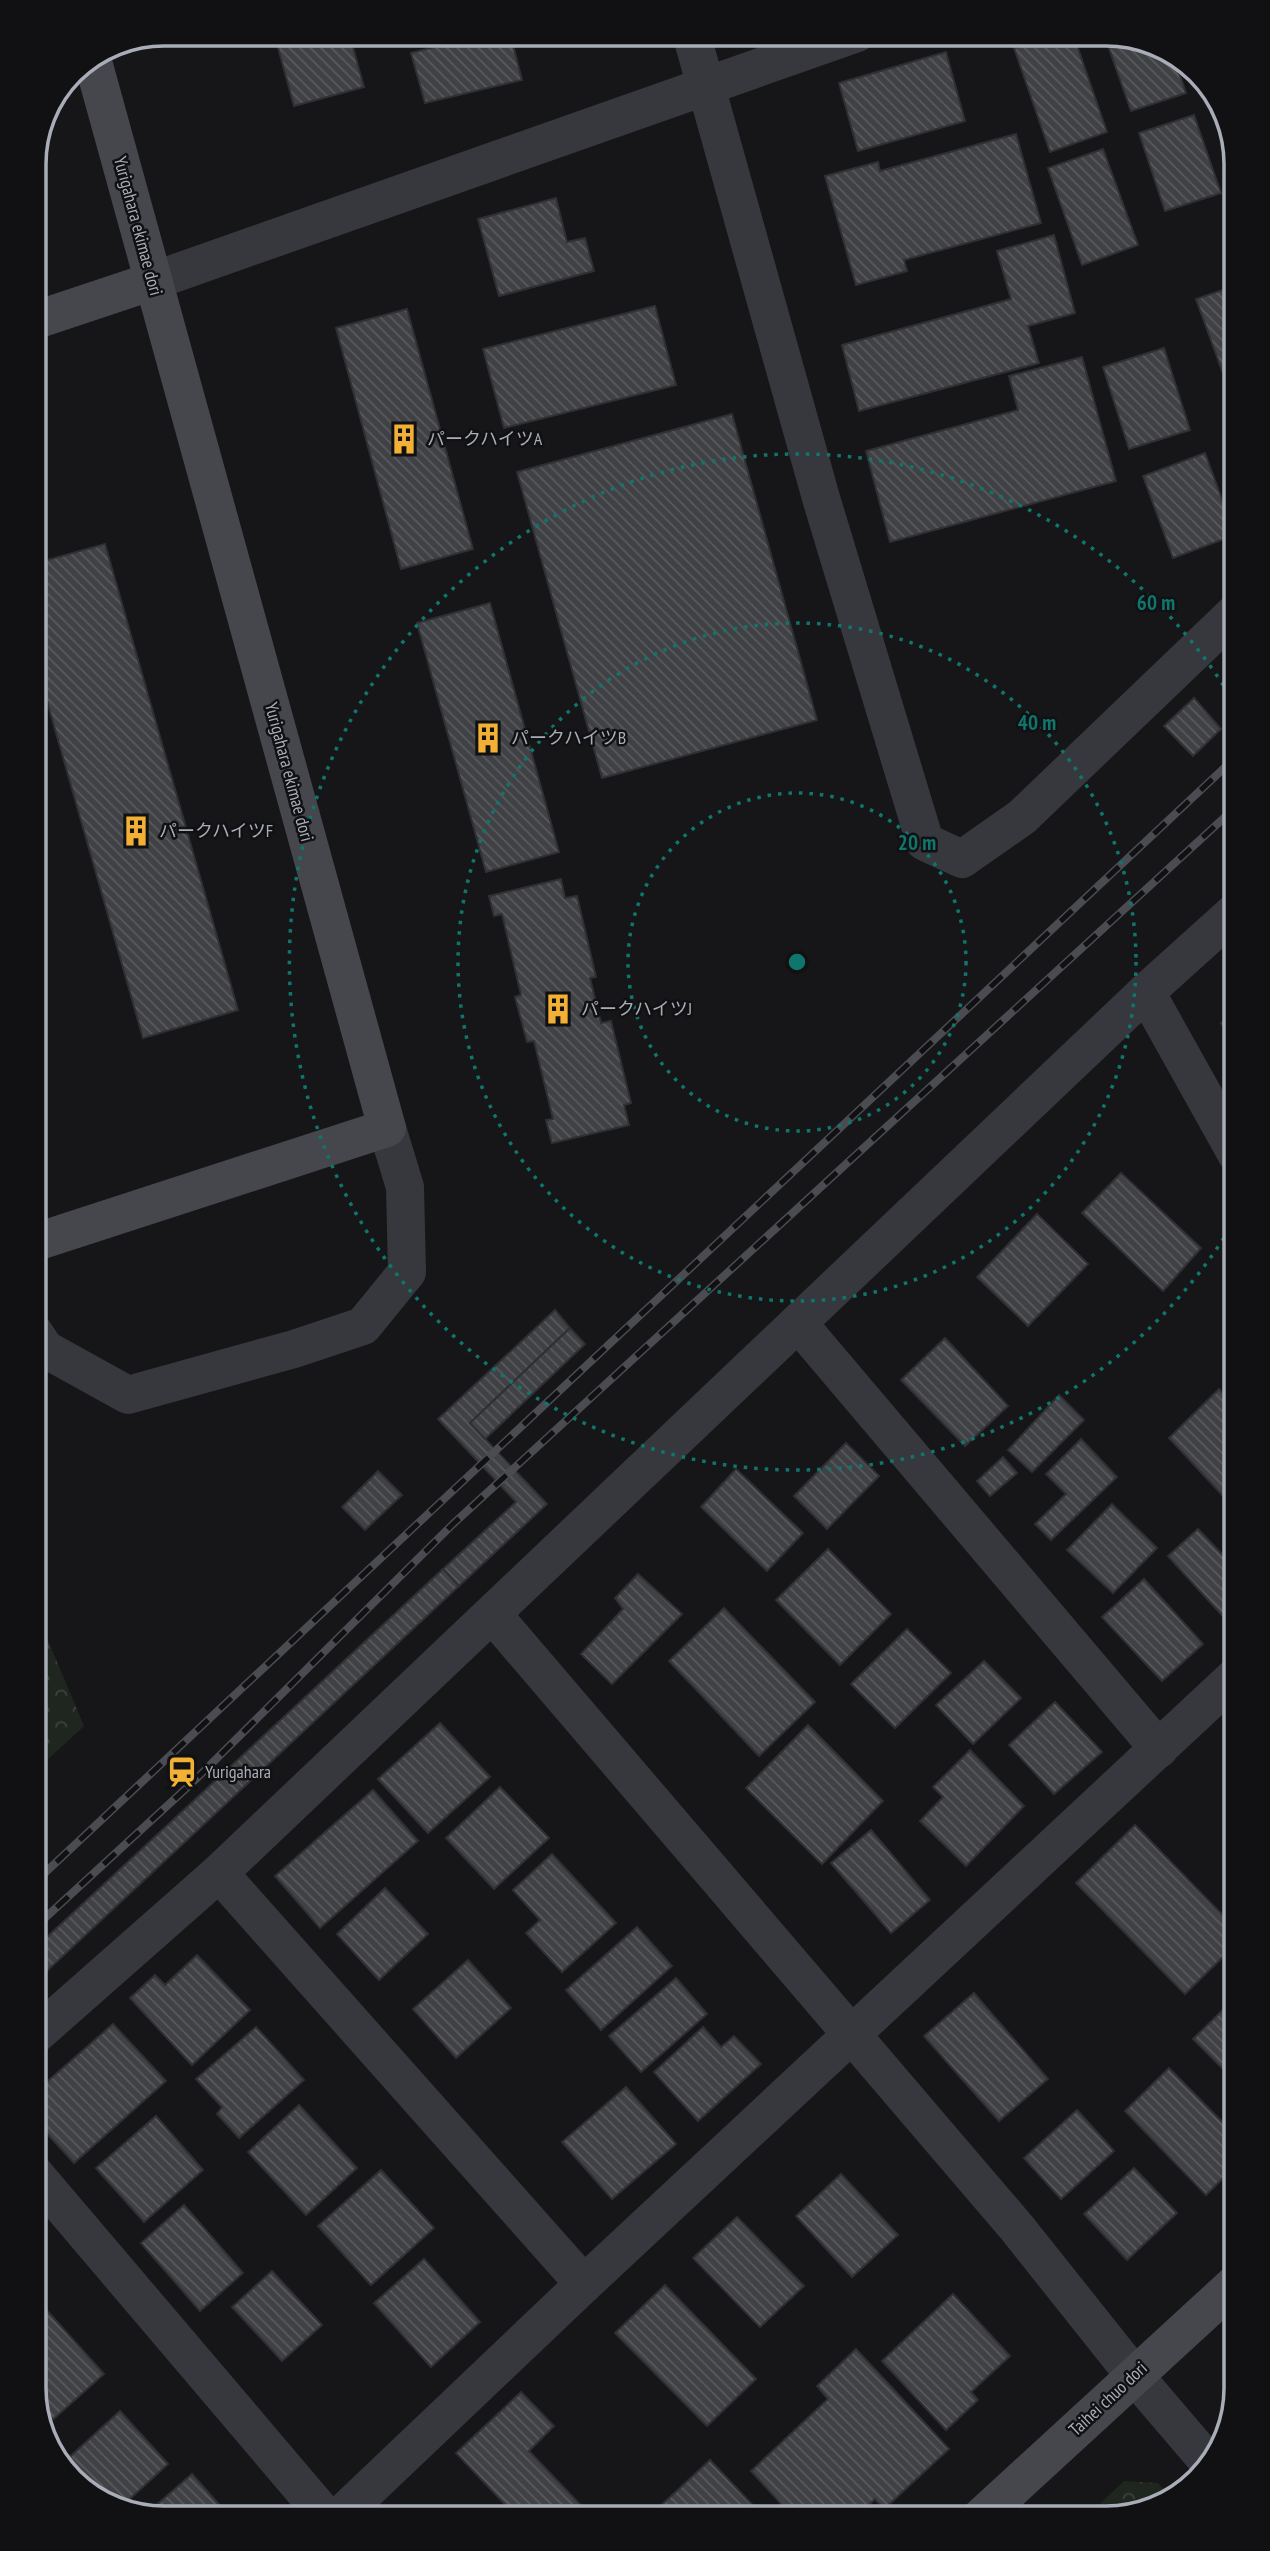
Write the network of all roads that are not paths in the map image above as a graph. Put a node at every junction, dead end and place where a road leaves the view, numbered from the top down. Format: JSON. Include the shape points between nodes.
{"nodes":[{"id":1,"x":694,"y":46,"type":"edge"},
{"id":2,"x":820,"y":46,"type":"edge"},
{"id":3,"x":95,"y":68,"type":"edge"},
{"id":4,"x":705,"y":87,"type":"junction"},
{"id":5,"x":153,"y":281,"type":"junction"},
{"id":6,"x":46,"y":317,"type":"edge"},
{"id":7,"x":1224,"y":623,"type":"edge"},
{"id":8,"x":1224,"y":922,"type":"edge"},
{"id":9,"x":1146,"y":992,"type":"junction"},
{"id":10,"x":387,"y":1128,"type":"junction"},
{"id":11,"x":1224,"y":1132,"type":"edge"},
{"id":12,"x":46,"y":1239,"type":"edge"},
{"id":13,"x":798,"y":1323,"type":"junction"},
{"id":14,"x":46,"y":1350,"type":"edge"},
{"id":15,"x":493,"y":1615,"type":"junction"},
{"id":16,"x":1224,"y":1687,"type":"edge"},
{"id":17,"x":1159,"y":1749,"type":"junction"},
{"id":18,"x":219,"y":1873,"type":"junction"},
{"id":19,"x":46,"y":2026,"type":"edge"},
{"id":20,"x":854,"y":2035,"type":"junction"},
{"id":21,"x":46,"y":2187,"type":"edge"},
{"id":22,"x":584,"y":2284,"type":"junction"},
{"id":23,"x":1224,"y":2294,"type":"edge"},
{"id":24,"x":1134,"y":2375,"type":"junction"},
{"id":25,"x":1203,"y":2456,"type":"edge"},
{"id":26,"x":316,"y":2505,"type":"edge"},
{"id":27,"x":351,"y":2505,"type":"edge"},
{"id":28,"x":993,"y":2506,"type":"edge"}],
"edges":[{"from":1,"to":4,"type":"street"},
{"from":2,"to":4,"type":"street"},
{"from":3,"to":5,"type":"street","name":"Yurigahara ekimae dori"},
{"from":4,"to":5,"type":"street"},
{"from":4,"to":7,"type":"street","via":[[821,498],[925,842],[962,859],[1022,817]]},
{"from":5,"to":6,"type":"street"},
{"from":5,"to":10,"type":"street","name":"Yurigahara ekimae dori"},
{"from":8,"to":9,"type":"street"},
{"from":9,"to":11,"type":"street"},
{"from":9,"to":13,"type":"street"},
{"from":10,"to":12,"type":"street"},
{"from":10,"to":14,"type":"street","via":[[405,1187],[407,1272],[363,1326],[128,1395]]},
{"from":13,"to":15,"type":"street"},
{"from":13,"to":17,"type":"street"},
{"from":15,"to":18,"type":"street"},
{"from":15,"to":20,"type":"street"},
{"from":16,"to":17,"type":"street"},
{"from":17,"to":20,"type":"street"},
{"from":18,"to":19,"type":"street"},
{"from":18,"to":22,"type":"street"},
{"from":20,"to":22,"type":"street"},
{"from":20,"to":24,"type":"street"},
{"from":21,"to":26,"type":"street"},
{"from":22,"to":27,"type":"street"},
{"from":23,"to":24,"type":"street","name":"Taihei chuo dori"},
{"from":24,"to":25,"type":"street"},
{"from":24,"to":28,"type":"street","name":"Taihei chuo dori"}]}
